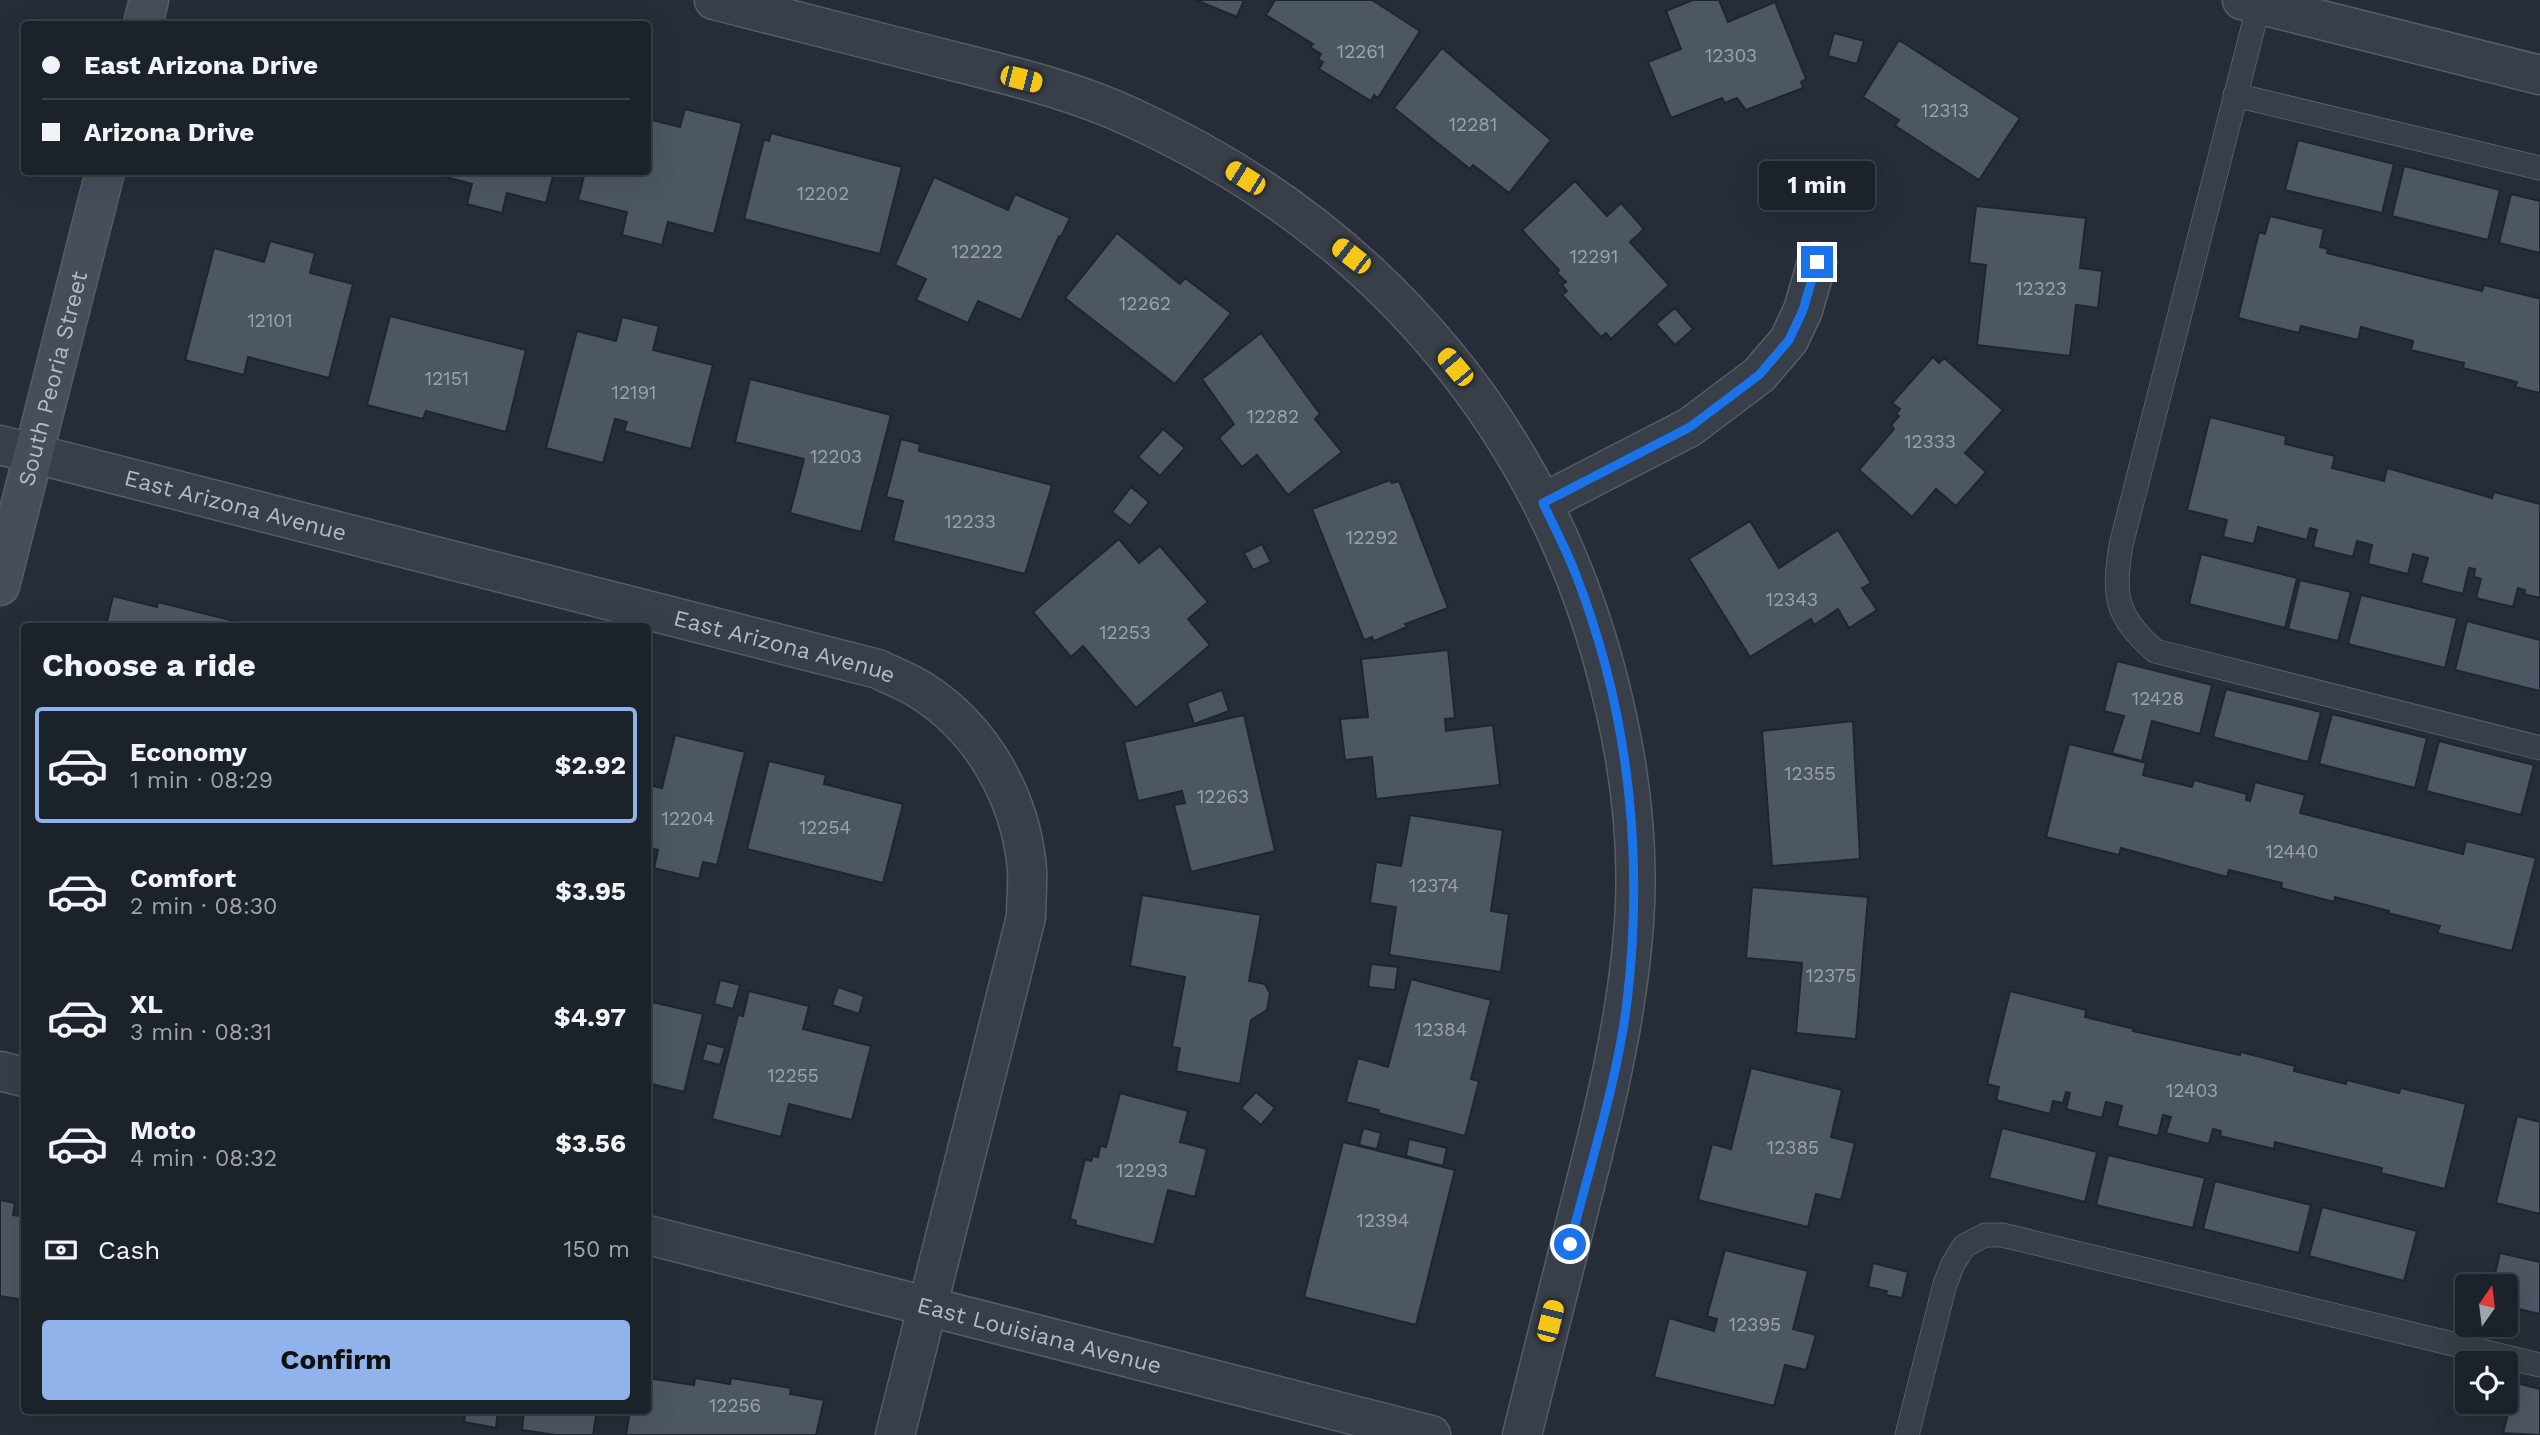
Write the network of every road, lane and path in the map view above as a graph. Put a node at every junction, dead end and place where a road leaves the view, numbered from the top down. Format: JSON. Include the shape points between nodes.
{"nodes":[{"id":1,"x":149,"y":0,"type":"edge"},
{"id":2,"x":715,"y":0,"type":"edge"},
{"id":3,"x":2250,"y":2,"type":"edge"},
{"id":4,"x":144,"y":21,"type":"edge"},
{"id":5,"x":2540,"y":75,"type":"edge"},
{"id":6,"x":2235,"y":95,"type":"junction"},
{"id":7,"x":2540,"y":168,"type":"edge"},
{"id":8,"x":104,"y":175,"type":"edge"},
{"id":9,"x":1817,"y":262,"type":"dead end"},
{"id":10,"x":17,"y":449,"type":"edge"},
{"id":11,"x":1543,"y":503,"type":"junction"},
{"id":12,"x":0,"y":586,"type":"edge"},
{"id":13,"x":2540,"y":748,"type":"edge"},
{"id":14,"x":0,"y":1071,"type":"edge"},
{"id":15,"x":21,"y":1076,"type":"edge"},
{"id":16,"x":651,"y":1236,"type":"edge"},
{"id":17,"x":928,"y":1307,"type":"junction"},
{"id":18,"x":2540,"y":1365,"type":"edge"},
{"id":19,"x":895,"y":1435,"type":"edge"},
{"id":20,"x":1431,"y":1435,"type":"edge"},
{"id":21,"x":1522,"y":1435,"type":"edge"},
{"id":22,"x":1907,"y":1435,"type":"edge"}],
"edges":[{"from":1,"to":4,"type":"main road"},
{"from":2,"to":11,"type":"street","via":[[1047,85],[1129,116],[1207,154],[1282,201],[1351,256],[1413,317],[1469,384],[1518,456]]},
{"from":3,"to":5,"type":"street"},
{"from":3,"to":6,"type":"lane"},
{"from":6,"to":7,"type":"lane"},
{"from":6,"to":13,"type":"lane","via":[[2121,545],[2116,578],[2120,607],[2133,631],[2155,651]]},
{"from":8,"to":10,"type":"main road","name":"South Peoria Street"},
{"from":9,"to":11,"type":"street","via":[[1789,340],[1759,375],[1690,427]]},
{"from":10,"to":12,"type":"main road","name":"South Peoria Street"},
{"from":10,"to":17,"type":"street","name":"East Arizona Avenue","via":[[878,669],[921,691],[959,720],[996,767],[1016,810],[1027,869],[1026,917]]},
{"from":11,"to":21,"type":"street","via":[[1576,574],[1600,645],[1623,742],[1633,829],[1635,917],[1626,1004],[1609,1090]]},
{"from":14,"to":15,"type":"street"},
{"from":16,"to":17,"type":"street","name":"East Louisiana Avenue"},
{"from":17,"to":19,"type":"street","name":"East Arizona Avenue"},
{"from":17,"to":20,"type":"street","name":"East Louisiana Avenue"},
{"from":18,"to":22,"type":"lane","via":[[2002,1234],[1985,1235],[1964,1246],[1945,1284]]}]}
